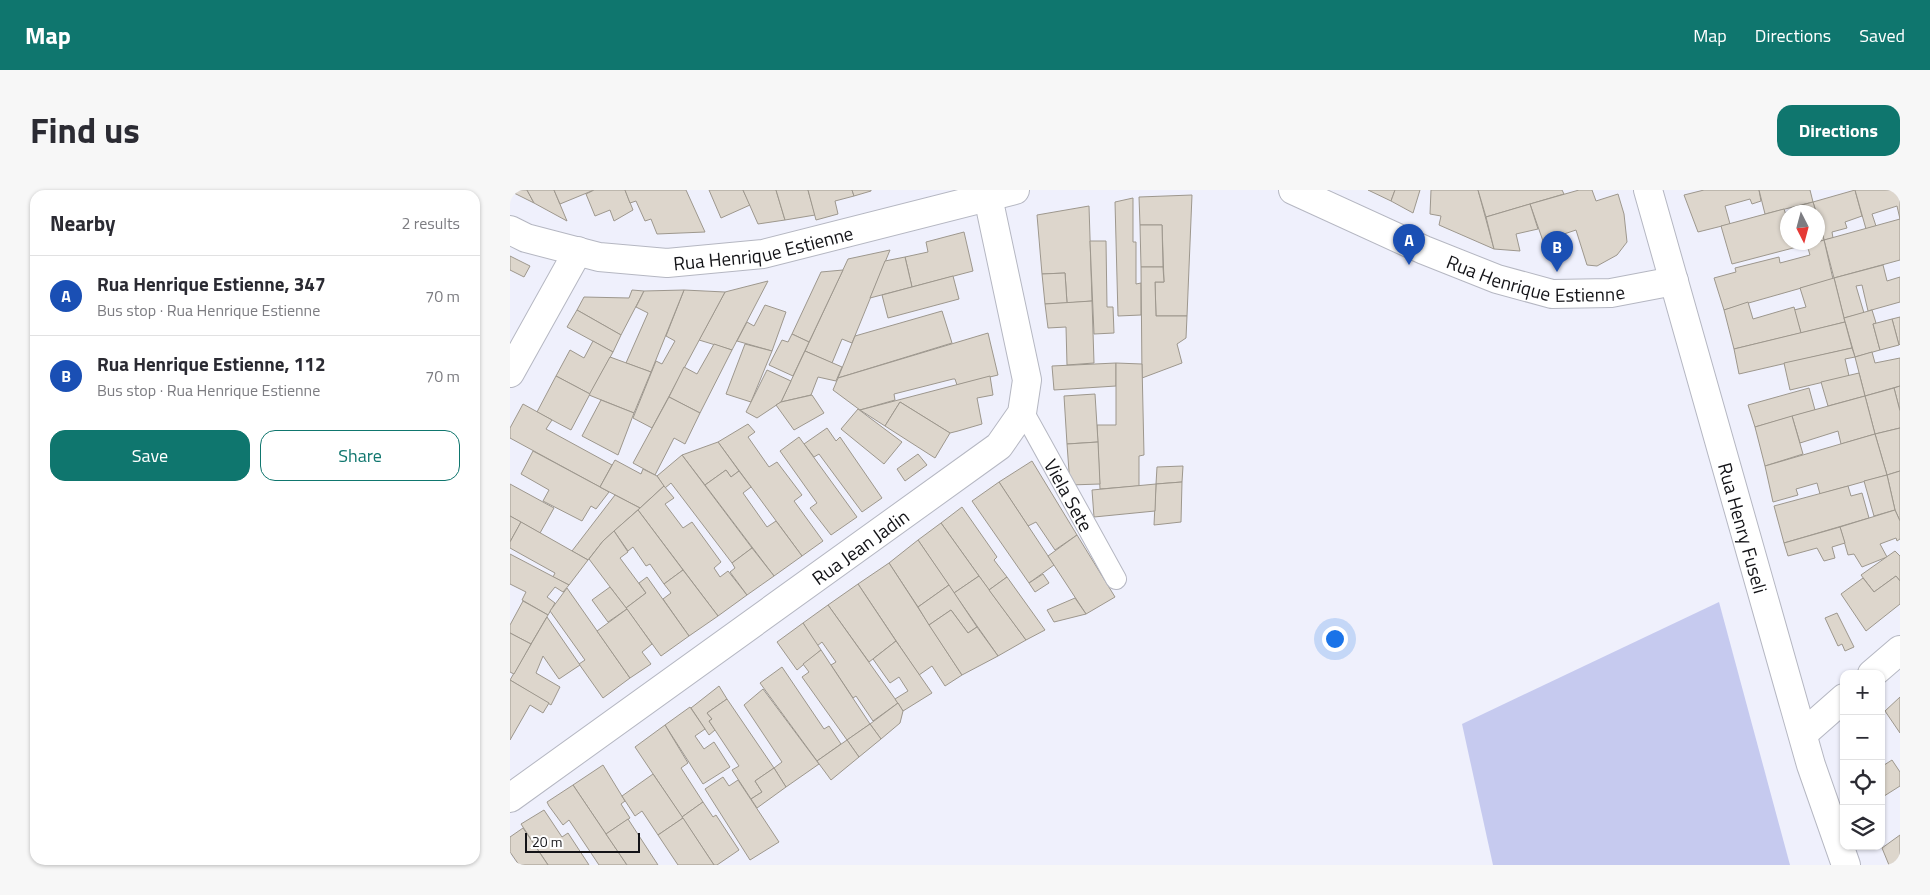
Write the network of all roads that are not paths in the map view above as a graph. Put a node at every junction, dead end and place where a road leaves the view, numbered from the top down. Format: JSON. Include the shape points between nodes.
{"nodes":[{"id":1,"x":1015,"y":190,"type":"edge"},
{"id":2,"x":1293,"y":190,"type":"edge"},
{"id":3,"x":1648,"y":190,"type":"edge"},
{"id":4,"x":988,"y":197,"type":"junction"},
{"id":5,"x":510,"y":230,"type":"edge"},
{"id":6,"x":578,"y":251,"type":"junction"},
{"id":7,"x":1674,"y":281,"type":"junction"},
{"id":8,"x":510,"y":373,"type":"edge"},
{"id":9,"x":1022,"y":409,"type":"junction"},
{"id":10,"x":1116,"y":579,"type":"dead end"},
{"id":11,"x":1900,"y":650,"type":"edge"},
{"id":12,"x":1877,"y":670,"type":"edge"},
{"id":13,"x":1840,"y":701,"type":"edge"},
{"id":14,"x":1802,"y":734,"type":"junction"},
{"id":15,"x":510,"y":798,"type":"edge"},
{"id":16,"x":1846,"y":865,"type":"edge"}],
"edges":[{"from":1,"to":4,"type":"street","name":"Rua Henrique Estienne"},
{"from":2,"to":7,"type":"street","name":"Rua Henrique Estienne","via":[[1488,276],[1552,294],[1611,293]]},
{"from":3,"to":7,"type":"street","name":"Rua Henry Fuseli"},
{"from":4,"to":6,"type":"street","name":"Rua Henrique Estienne","via":[[762,254],[667,263]]},
{"from":4,"to":9,"type":"street","name":"Rua Jean Jadin","via":[[1027,380]]},
{"from":5,"to":6,"type":"street","name":"Rua Henrique Estienne","via":[[526,238]]},
{"from":6,"to":8,"type":"street"},
{"from":7,"to":14,"type":"street","name":"Rua Henry Fuseli"},
{"from":9,"to":10,"type":"lane","name":"Viela Sete"},
{"from":9,"to":15,"type":"street","name":"Rua Jean Jadin","via":[[999,446]]},
{"from":11,"to":12,"type":"street"},
{"from":13,"to":14,"type":"street"},
{"from":14,"to":16,"type":"street","name":"Rua Henry Fuseli"}]}
